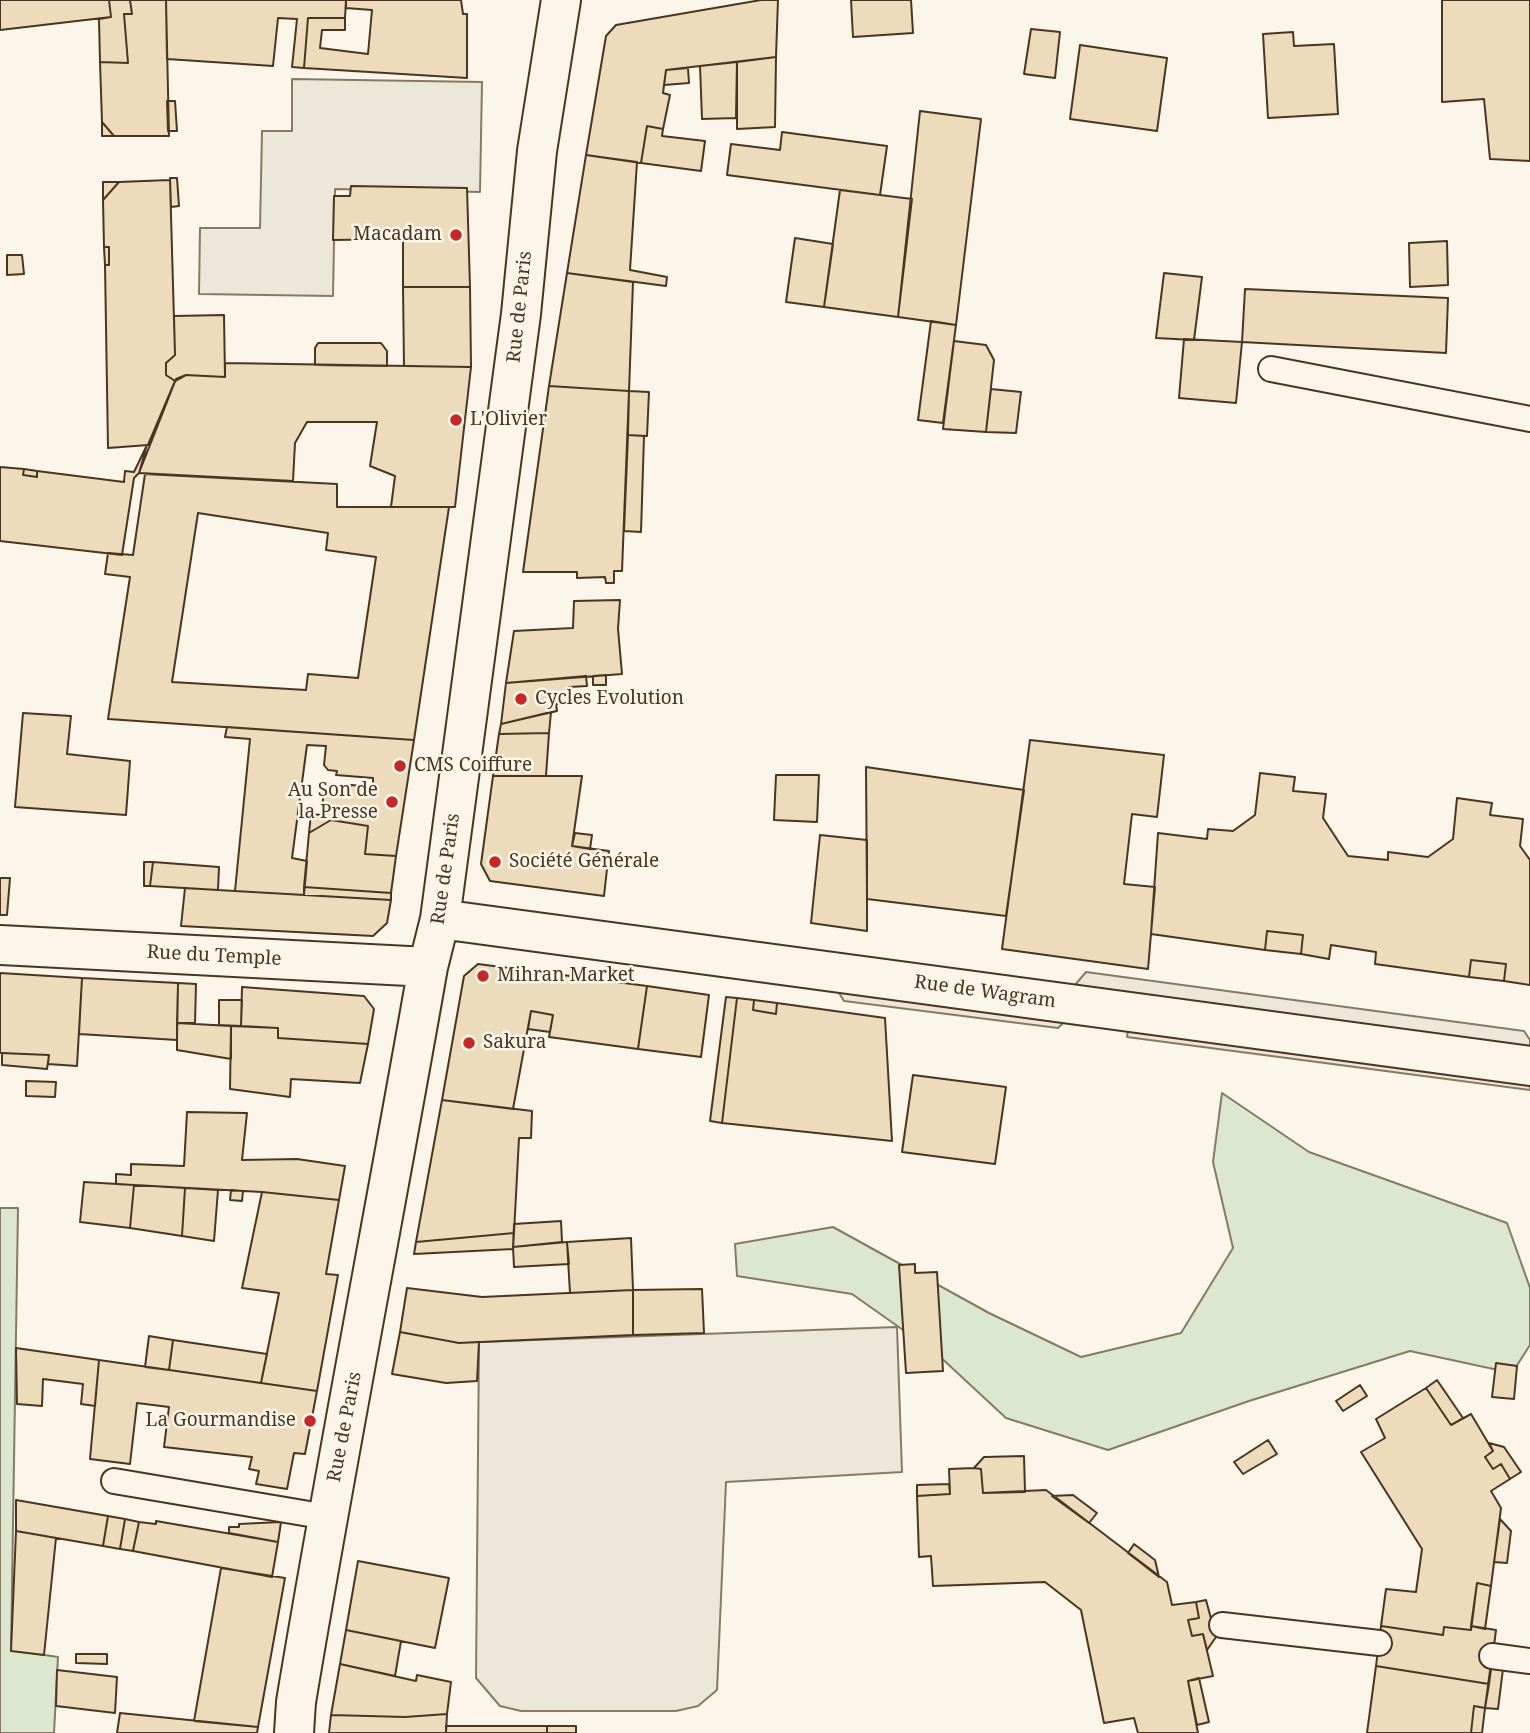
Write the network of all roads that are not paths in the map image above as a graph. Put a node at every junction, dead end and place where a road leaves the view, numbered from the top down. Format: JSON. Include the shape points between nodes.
{"nodes":[{"id":1,"x":561,"y":0,"type":"edge"},
{"id":2,"x":1271,"y":369,"type":"dead end"},
{"id":3,"x":1530,"y":419,"type":"edge"},
{"id":4,"x":440,"y":919,"type":"junction"},
{"id":5,"x":0,"y":945,"type":"edge"},
{"id":6,"x":428,"y":967,"type":"junction"},
{"id":7,"x":1530,"y":1066,"type":"edge"},
{"id":8,"x":114,"y":1480,"type":"dead end"},
{"id":9,"x":327,"y":1517,"type":"junction"},
{"id":10,"x":1222,"y":1625,"type":"dead end"},
{"id":11,"x":1379,"y":1643,"type":"dead end"},
{"id":12,"x":1492,"y":1656,"type":"dead end"},
{"id":13,"x":1530,"y":1661,"type":"edge"},
{"id":14,"x":294,"y":1733,"type":"edge"}],
"edges":[{"from":1,"to":4,"type":"street","name":"Rue de Paris","via":[[537,151],[521,314]]},
{"from":2,"to":3,"type":"lane"},
{"from":4,"to":6,"type":"street","name":"Rue de Paris"},
{"from":4,"to":7,"type":"street","name":"Rue de Wagram"},
{"from":5,"to":6,"type":"street","name":"Rue du Temple"},
{"from":6,"to":9,"type":"street","name":"Rue de Paris"},
{"from":8,"to":9,"type":"lane"},
{"from":9,"to":14,"type":"street","name":"Rue de Paris"},
{"from":10,"to":11,"type":"lane"},
{"from":12,"to":13,"type":"lane"}]}
